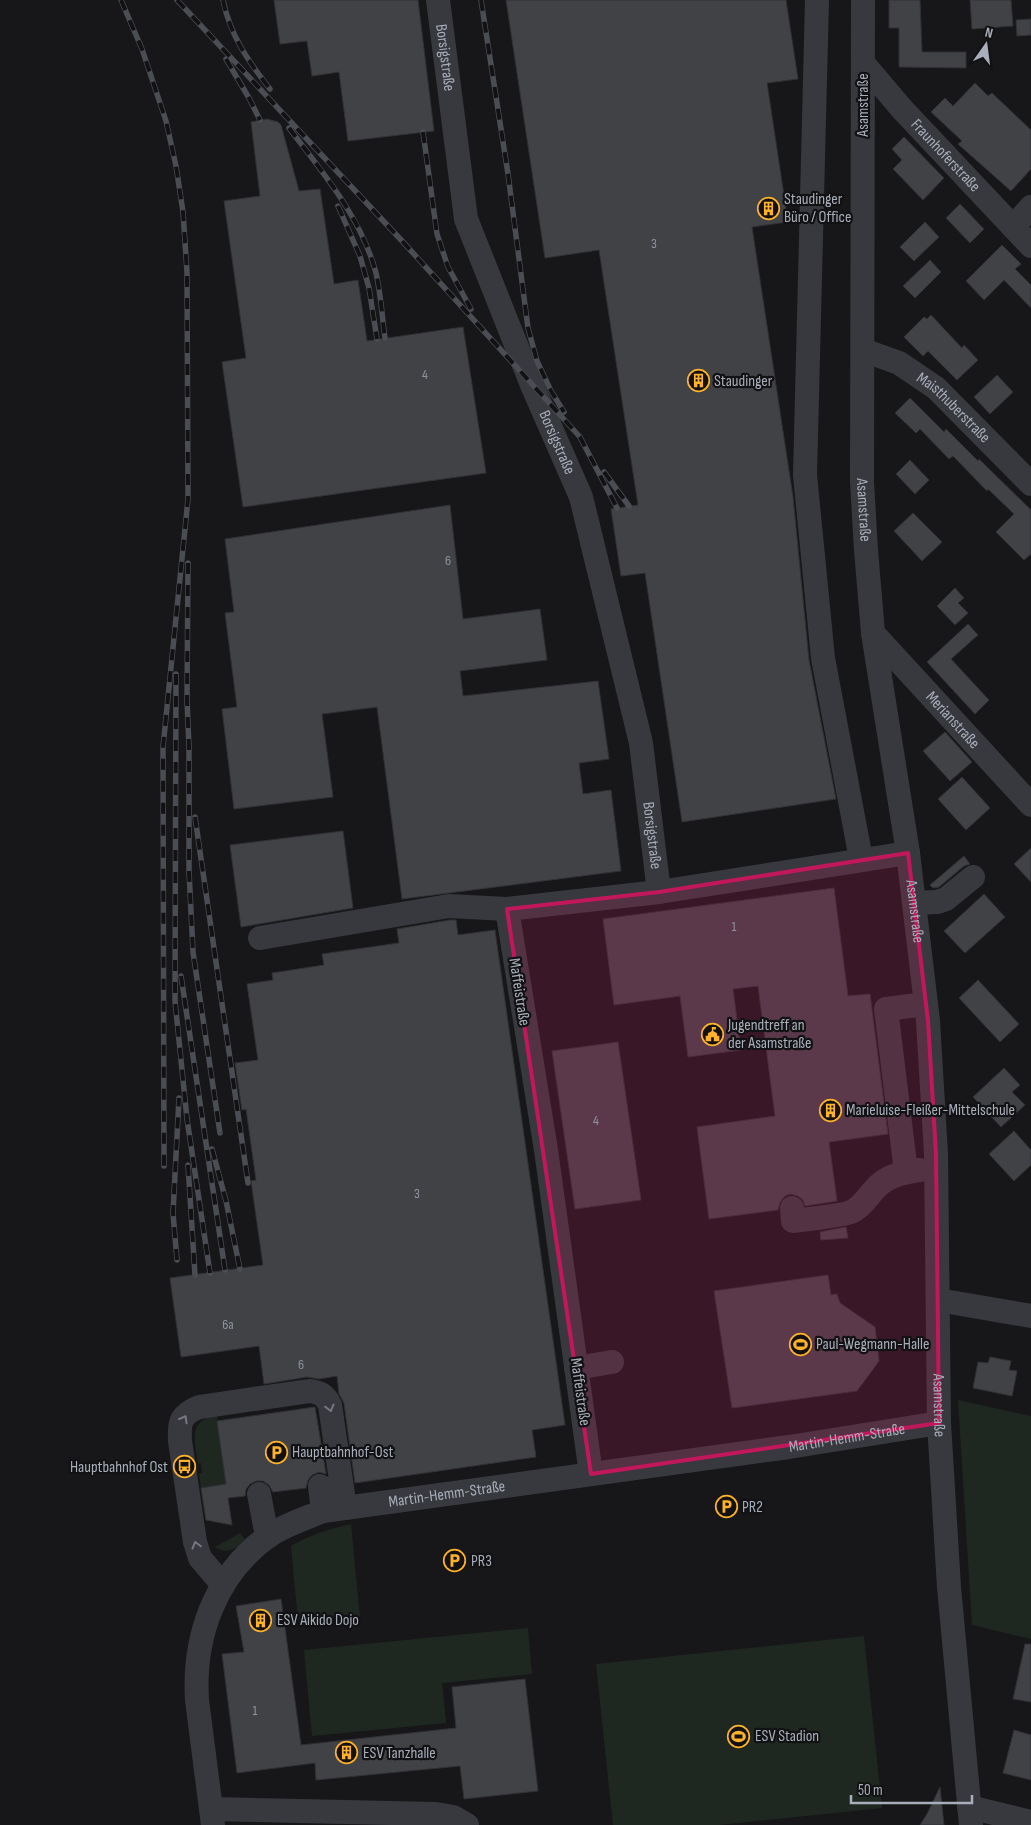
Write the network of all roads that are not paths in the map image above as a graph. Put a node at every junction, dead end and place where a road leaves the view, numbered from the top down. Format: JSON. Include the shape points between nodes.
{"nodes":[{"id":1,"x":438,"y":0,"type":"edge"},
{"id":2,"x":817,"y":0,"type":"edge"},
{"id":3,"x":863,"y":0,"type":"edge"},
{"id":4,"x":863,"y":63,"type":"junction"},
{"id":5,"x":1031,"y":206,"type":"edge"},
{"id":6,"x":1013,"y":227,"type":"junction"},
{"id":7,"x":1031,"y":246,"type":"edge"},
{"id":8,"x":863,"y":350,"type":"junction"},
{"id":9,"x":1031,"y":484,"type":"edge"},
{"id":10,"x":873,"y":633,"type":"junction"},
{"id":11,"x":1031,"y":805,"type":"edge"},
{"id":12,"x":908,"y":853,"type":"junction"},
{"id":13,"x":861,"y":859,"type":"junction"},
{"id":14,"x":973,"y":877,"type":"dead end"},
{"id":15,"x":659,"y":892,"type":"junction"},
{"id":16,"x":915,"y":903,"type":"junction"},
{"id":17,"x":507,"y":909,"type":"junction"},
{"id":18,"x":260,"y":938,"type":"dead end"},
{"id":19,"x":926,"y":1004,"type":"junction"},
{"id":20,"x":936,"y":1168,"type":"junction"},
{"id":21,"x":906,"y":1172,"type":"junction"},
{"id":22,"x":792,"y":1208,"type":"dead end"},
{"id":23,"x":938,"y":1300,"type":"junction"},
{"id":24,"x":1031,"y":1316,"type":"edge"},
{"id":25,"x":612,"y":1369,"type":"dead end"},
{"id":26,"x":577,"y":1374,"type":"junction"},
{"id":27,"x":939,"y":1423,"type":"junction"},
{"id":28,"x":591,"y":1474,"type":"junction"},
{"id":29,"x":320,"y":1486,"type":"dead end"},
{"id":30,"x":259,"y":1494,"type":"dead end"},
{"id":31,"x":334,"y":1510,"type":"junction"},
{"id":32,"x":269,"y":1536,"type":"junction"},
{"id":33,"x":222,"y":1585,"type":"junction"},
{"id":34,"x":970,"y":1816,"type":"edge"},
{"id":35,"x":212,"y":1817,"type":"edge"},
{"id":36,"x":1031,"y":1822,"type":"edge"},
{"id":37,"x":467,"y":1825,"type":"edge"}],
"edges":[{"from":1,"to":15,"type":"street","name":"Borsigstraße","via":[[466,220],[581,497],[640,743]]},
{"from":2,"to":13,"type":"street","via":[[805,475],[823,658]]},
{"from":3,"to":4,"type":"street","name":"Asamstraße"},
{"from":4,"to":6,"type":"street","name":"Fraunhoferstraße"},
{"from":4,"to":8,"type":"street","name":"Asamstraße"},
{"from":5,"to":6,"type":"street"},
{"from":6,"to":7,"type":"street","name":"Fraunhoferstraße"},
{"from":8,"to":9,"type":"street","name":"Maisthuberstraße","via":[[899,364],[936,388]]},
{"from":8,"to":10,"type":"street","name":"Asamstraße","via":[[862,482]]},
{"from":10,"to":11,"type":"street","name":"Merianstraße"},
{"from":10,"to":12,"type":"street","name":"Asamstraße"},
{"from":12,"to":13,"type":"street"},
{"from":12,"to":16,"type":"street","name":"Asamstraße"},
{"from":13,"to":15,"type":"street"},
{"from":14,"to":16,"type":"street","via":[[946,899]]},
{"from":15,"to":17,"type":"street"},
{"from":16,"to":19,"type":"street","name":"Asamstraße"},
{"from":17,"to":18,"type":"street","via":[[449,906]]},
{"from":17,"to":26,"type":"street","name":"Maffeistraße","via":[[546,1150]]},
{"from":19,"to":20,"type":"street","name":"Asamstraße"},
{"from":19,"to":21,"type":"street","via":[[886,1009]]},
{"from":20,"to":21,"type":"street"},
{"from":20,"to":23,"type":"street","name":"Asamstraße"},
{"from":21,"to":22,"type":"street","via":[[880,1184],[864,1204],[851,1212],[793,1221]]},
{"from":23,"to":24,"type":"street"},
{"from":23,"to":27,"type":"street","name":"Asamstraße"},
{"from":25,"to":26,"type":"street"},
{"from":26,"to":28,"type":"street","name":"Maffeistraße"},
{"from":27,"to":28,"type":"street","name":"Martin-Hemm-Straße"},
{"from":27,"to":34,"type":"street","name":"Asamstraße","via":[[949,1587]]},
{"from":28,"to":31,"type":"street","name":"Martin-Hemm-Straße"},
{"from":29,"to":31,"type":"street"},
{"from":30,"to":32,"type":"street"},
{"from":31,"to":32,"type":"street","name":"Martin-Hemm-Straße","via":[[291,1524]]},
{"from":33,"to":31,"type":"street","one_way":true,"via":[[199,1556],[195,1542],[179,1429],[189,1411],[309,1391],[325,1396],[330,1405]]},
{"from":32,"to":33,"type":"street","name":"Martin-Hemm-Straße","via":[[250,1551]]},
{"from":33,"to":35,"type":"street","name":"Martin-Hemm-Straße","via":[[199,1646],[196,1683]]},
{"from":34,"to":36,"type":"street"},
{"from":35,"to":37,"type":"street","via":[[436,1814],[453,1817]]}]}
